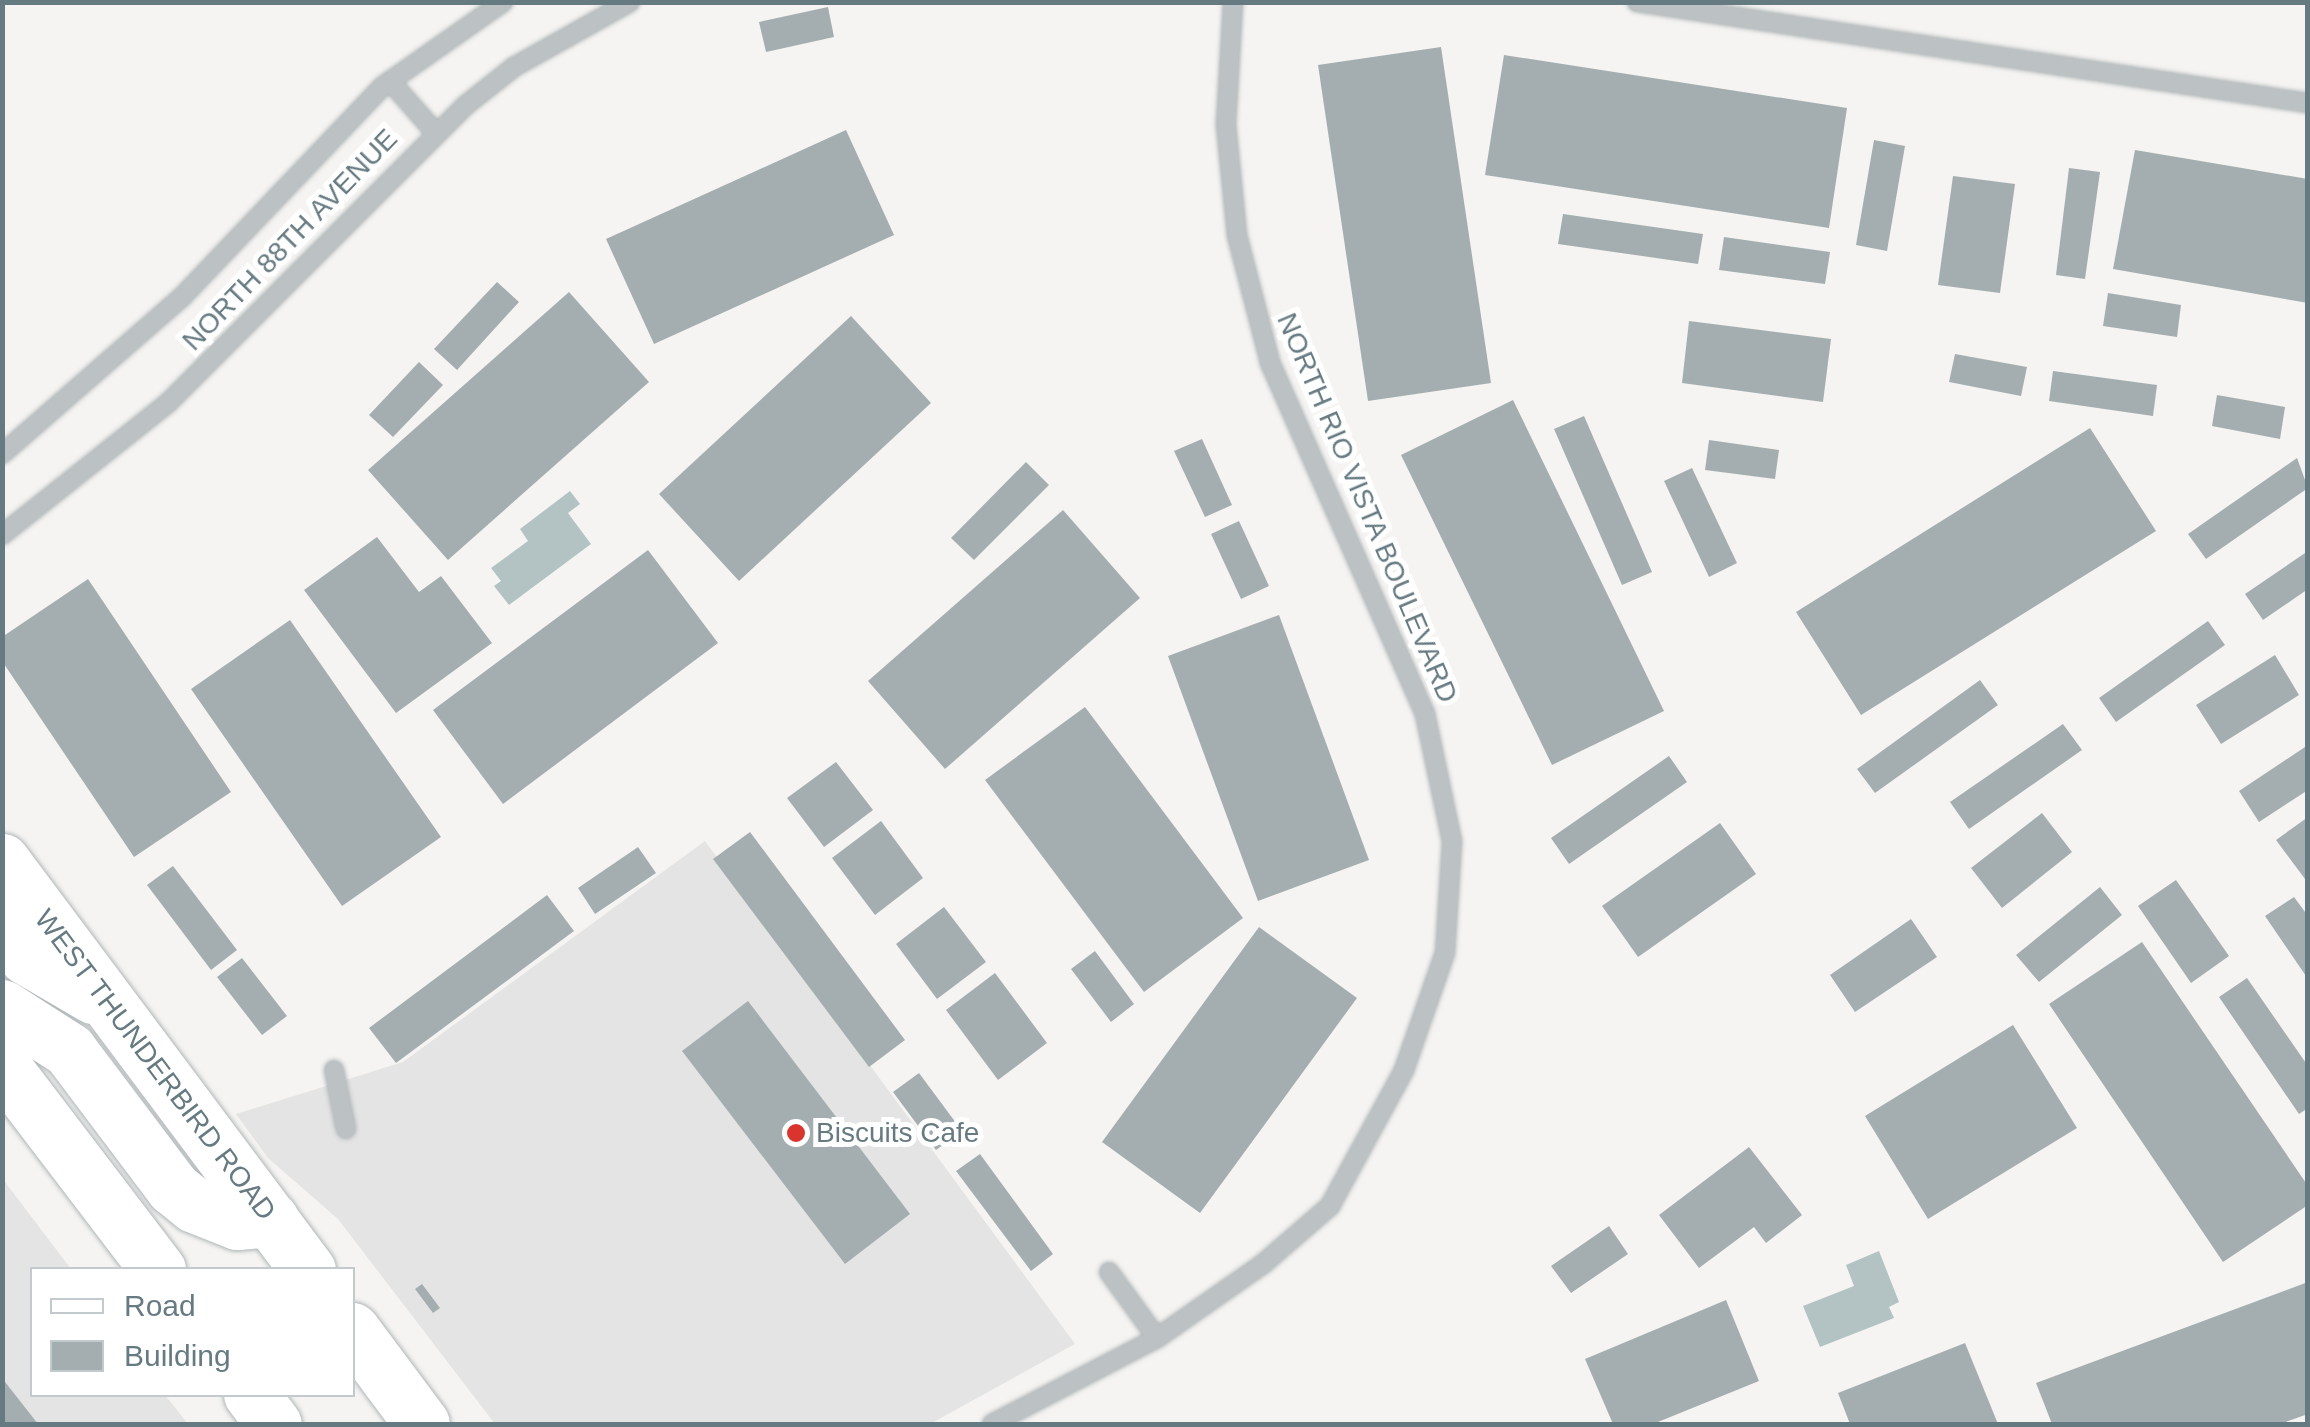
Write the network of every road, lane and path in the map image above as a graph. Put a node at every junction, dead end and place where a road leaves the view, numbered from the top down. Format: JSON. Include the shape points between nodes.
{"nodes":[{"id":1,"x":502,"y":2,"type":"edge"},
{"id":2,"x":630,"y":2,"type":"edge"},
{"id":3,"x":1233,"y":2,"type":"edge"},
{"id":4,"x":1637,"y":2,"type":"edge"},
{"id":5,"x":390,"y":82,"type":"junction"},
{"id":6,"x":2308,"y":103,"type":"edge"},
{"id":7,"x":435,"y":132,"type":"junction"},
{"id":8,"x":2,"y":454,"type":"edge"},
{"id":9,"x":2,"y":535,"type":"edge"},
{"id":10,"x":2,"y":861,"type":"edge"},
{"id":11,"x":2,"y":931,"type":"edge"},
{"id":12,"x":2,"y":1007,"type":"edge"},
{"id":13,"x":112,"y":1007,"type":"junction"},
{"id":14,"x":2,"y":1065,"type":"edge"},
{"id":15,"x":334,"y":1070,"type":"dead end"},
{"id":16,"x":346,"y":1130,"type":"dead end"},
{"id":17,"x":270,"y":1218,"type":"junction"},
{"id":18,"x":156,"y":1267,"type":"edge"},
{"id":19,"x":306,"y":1267,"type":"edge"},
{"id":20,"x":1109,"y":1272,"type":"dead end"},
{"id":21,"x":355,"y":1334,"type":"edge"},
{"id":22,"x":1157,"y":1338,"type":"junction"},
{"id":23,"x":253,"y":1397,"type":"edge"},
{"id":24,"x":274,"y":1424,"type":"edge"},
{"id":25,"x":422,"y":1424,"type":"edge"},
{"id":26,"x":992,"y":1424,"type":"edge"}],
"edges":[{"from":1,"to":5,"type":"street","name":"NORTH 88TH AVENUE"},
{"from":2,"to":7,"type":"street","name":"NORTH 88TH AVENUE","via":[[514,67]]},
{"from":3,"to":22,"type":"street","name":"NORTH RIO VISTA BOULEVARD","via":[[1228,177],[1254,309],[1293,418],[1425,714],[1452,841],[1445,953],[1404,1070],[1330,1206],[1263,1264]]},
{"from":4,"to":6,"type":"street"},
{"from":5,"to":7,"type":"street"},
{"from":5,"to":8,"type":"street","name":"NORTH 88TH AVENUE","via":[[146,332]]},
{"from":7,"to":9,"type":"street","name":"NORTH 88TH AVENUE","via":[[168,403]]},
{"from":10,"to":13,"type":"main road","name":"WEST THUNDERBIRD ROAD"},
{"from":11,"to":13,"type":"main road","via":[[26,957]]},
{"from":12,"to":17,"type":"main road","via":[[68,1050],[173,1188],[194,1205],[237,1222]]},
{"from":13,"to":17,"type":"main road","name":"WEST THUNDERBIRD ROAD"},
{"from":14,"to":18,"type":"main road"},
{"from":15,"to":16,"type":"street"},
{"from":17,"to":19,"type":"main road","name":"WEST THUNDERBIRD ROAD"},
{"from":20,"to":22,"type":"street"},
{"from":21,"to":25,"type":"main road"},
{"from":22,"to":26,"type":"street","name":"NORTH RIO VISTA BOULEVARD"},
{"from":23,"to":24,"type":"main road"}]}
